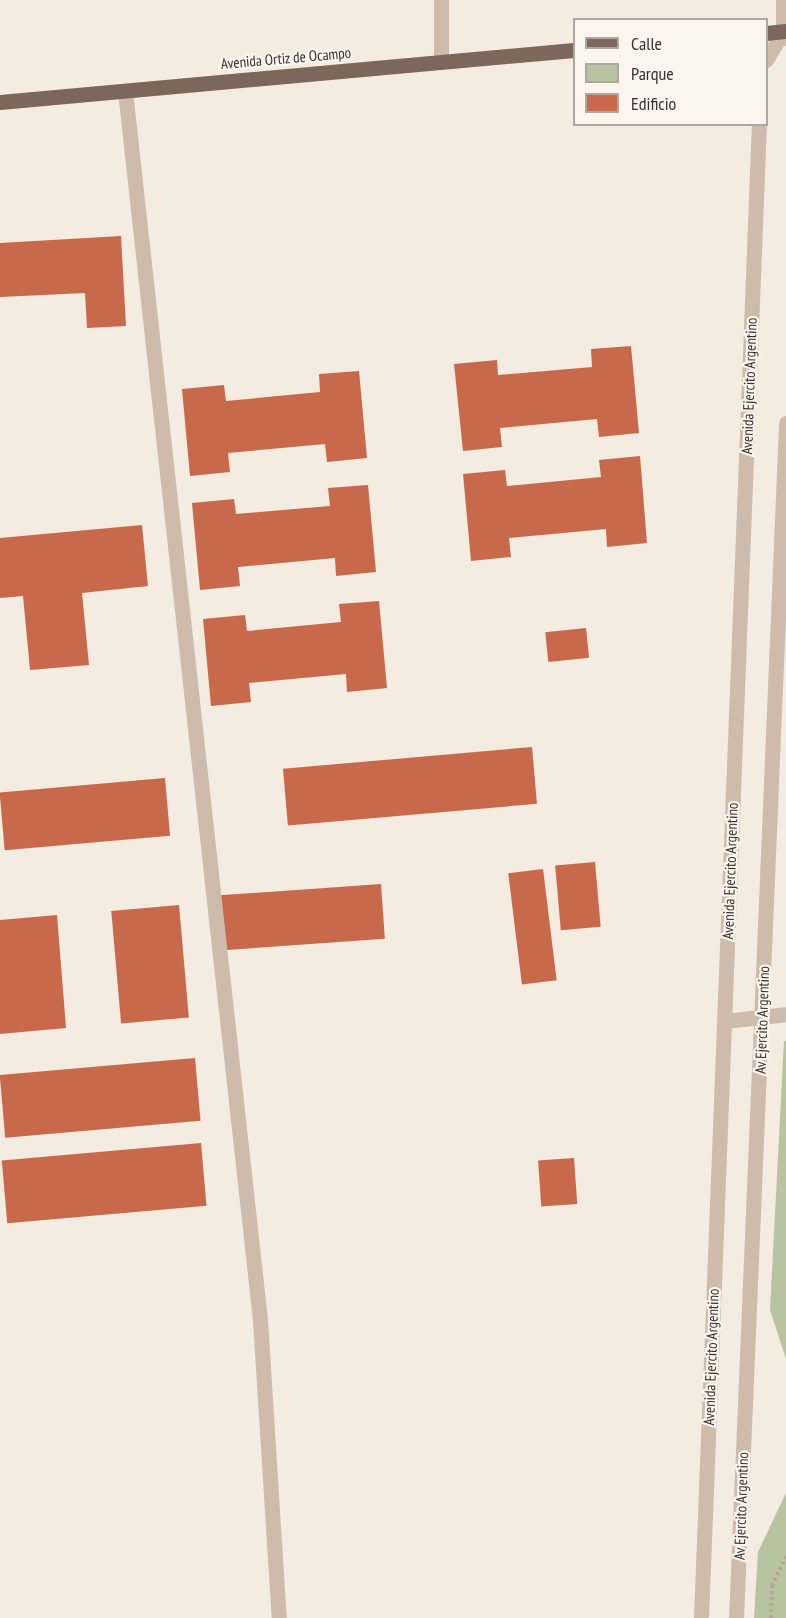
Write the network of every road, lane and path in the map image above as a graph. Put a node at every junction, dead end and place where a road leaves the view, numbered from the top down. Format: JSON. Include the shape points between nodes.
{"nodes":[{"id":1,"x":441,"y":0,"type":"edge"},
{"id":2,"x":783,"y":0,"type":"edge"},
{"id":3,"x":768,"y":33,"type":"edge"},
{"id":4,"x":785,"y":34,"type":"edge"},
{"id":5,"x":573,"y":50,"type":"edge"},
{"id":6,"x":768,"y":57,"type":"edge"},
{"id":7,"x":441,"y":62,"type":"junction"},
{"id":8,"x":125,"y":91,"type":"junction"},
{"id":9,"x":0,"y":102,"type":"edge"},
{"id":10,"x":759,"y":126,"type":"edge"},
{"id":11,"x":786,"y":423,"type":"edge"},
{"id":12,"x":781,"y":666,"type":"edge"},
{"id":13,"x":786,"y":1014,"type":"edge"},
{"id":14,"x":762,"y":1017,"type":"junction"},
{"id":15,"x":724,"y":1021,"type":"junction"},
{"id":16,"x":786,"y":1556,"type":"edge"},
{"id":17,"x":279,"y":1618,"type":"edge"},
{"id":18,"x":701,"y":1618,"type":"edge"},
{"id":19,"x":736,"y":1618,"type":"edge"},
{"id":20,"x":771,"y":1618,"type":"edge"}],
"edges":[{"from":1,"to":7,"type":"street"},
{"from":2,"to":4,"type":"street"},
{"from":3,"to":4,"type":"main road"},
{"from":4,"to":6,"type":"street"},
{"from":5,"to":7,"type":"main road","name":"Avenida Ortiz de Ocampo"},
{"from":7,"to":8,"type":"main road","name":"Avenida Ortiz de Ocampo"},
{"from":8,"to":9,"type":"main road","name":"Avenida Ortiz de Ocampo"},
{"from":8,"to":17,"type":"street","via":[[260,1320]]},
{"from":10,"to":15,"type":"street","name":"Avenida Ejercito Argentino"},
{"from":11,"to":12,"type":"street","name":"Av Ejercito Argentino"},
{"from":12,"to":14,"type":"street","name":"Av Ejercito Argentino"},
{"from":13,"to":14,"type":"street"},
{"from":14,"to":15,"type":"street"},
{"from":14,"to":19,"type":"street","name":"Av Ejercito Argentino"},
{"from":15,"to":18,"type":"street","name":"Avenida Ejercito Argentino"},
{"from":16,"to":20,"type":"path","via":[[772,1586]]}]}
